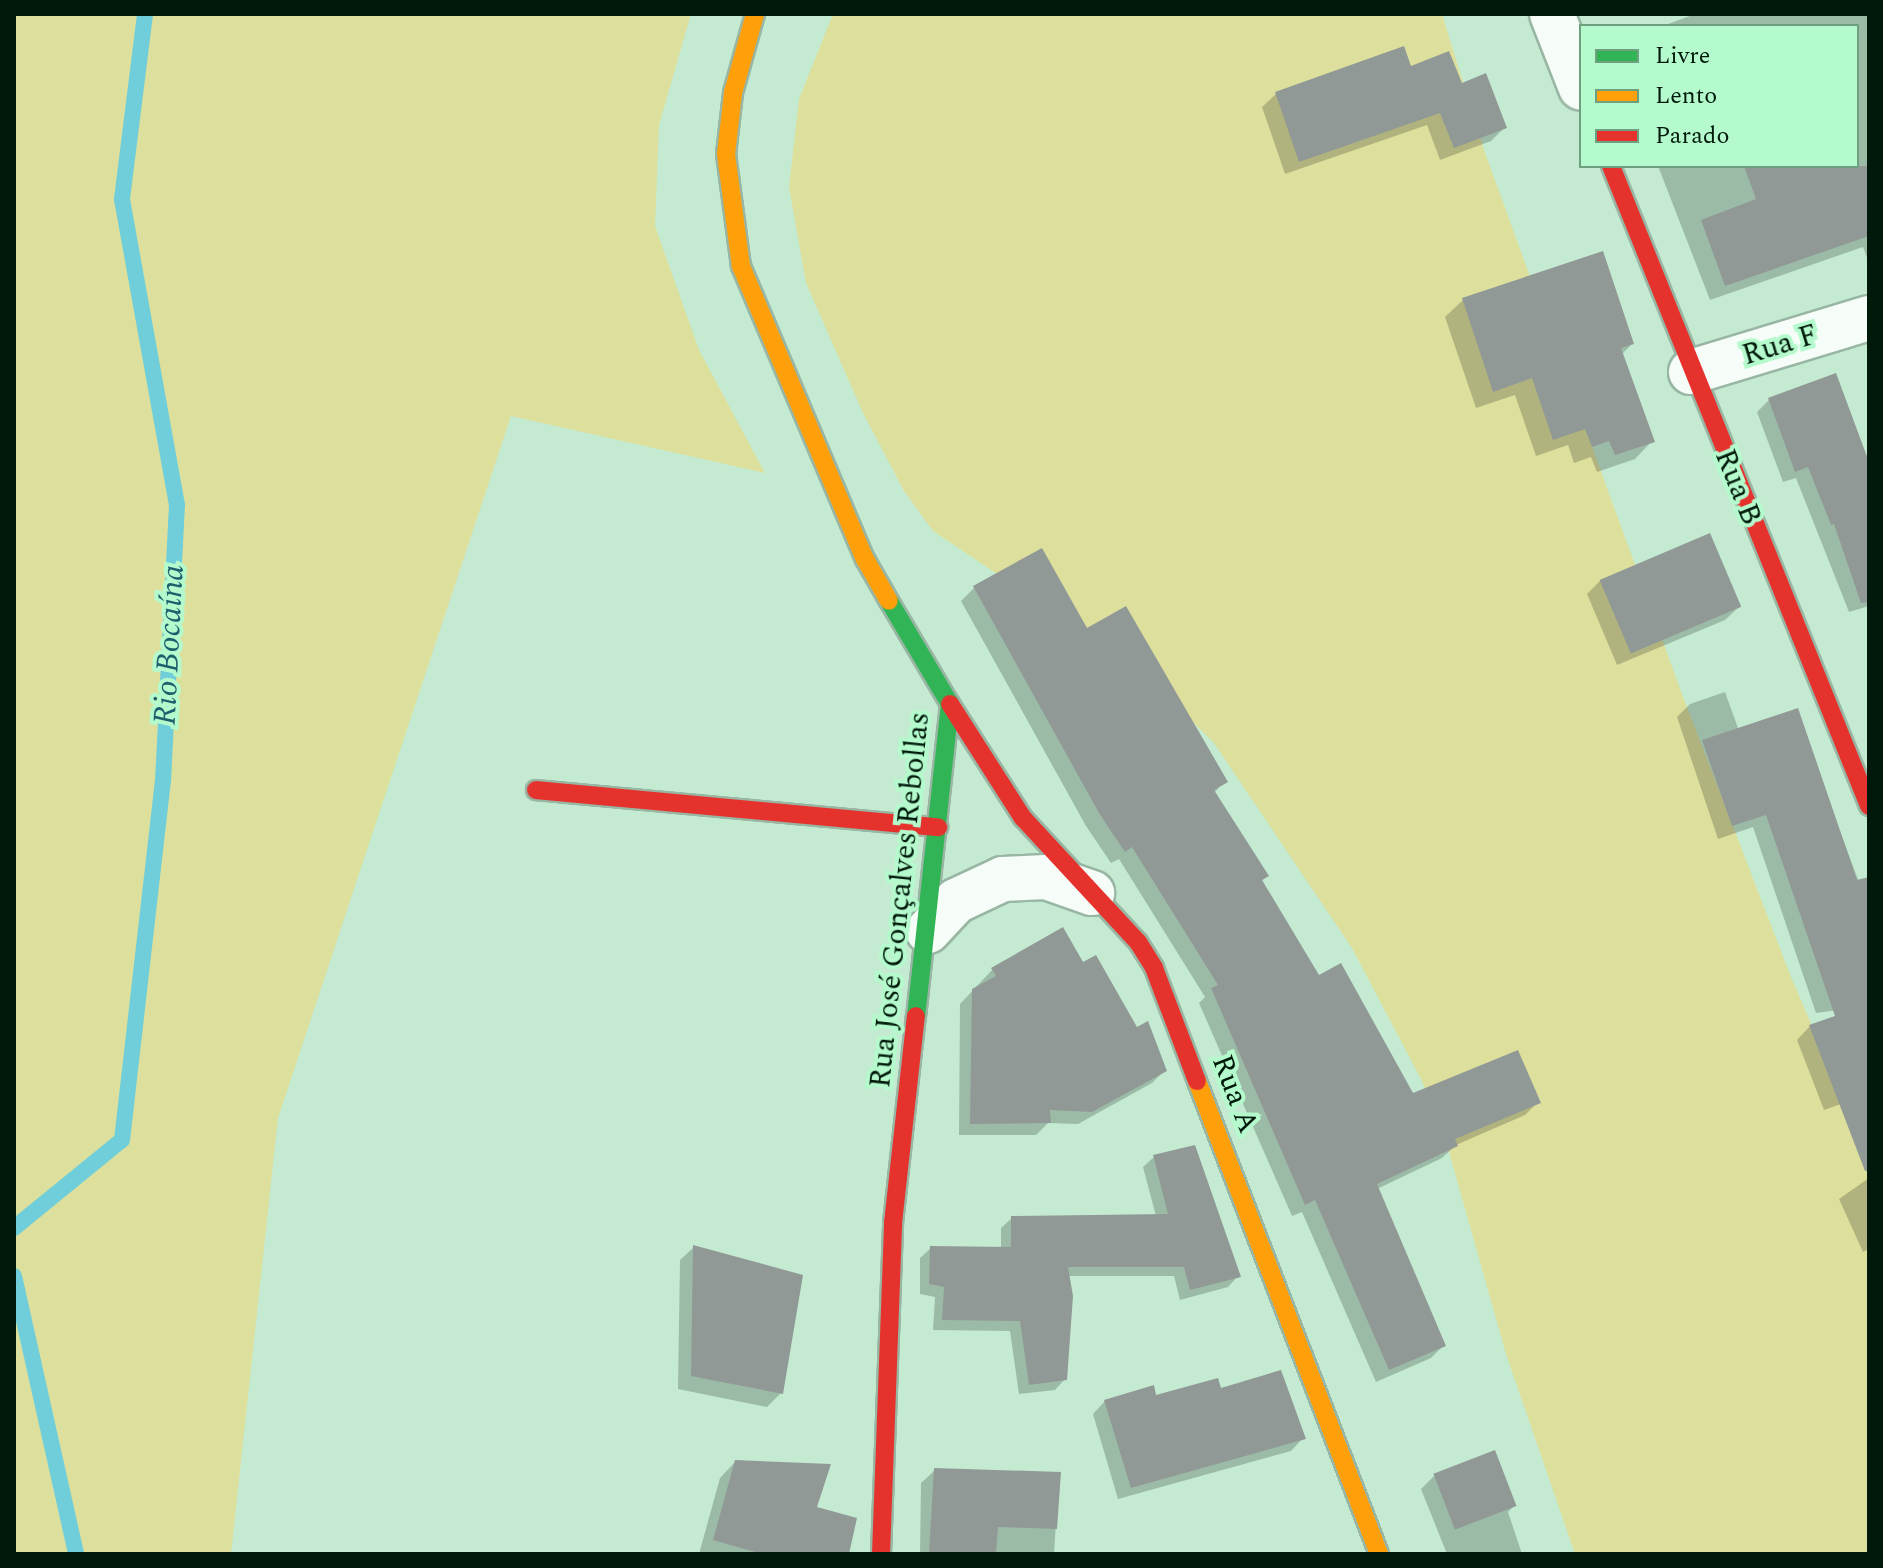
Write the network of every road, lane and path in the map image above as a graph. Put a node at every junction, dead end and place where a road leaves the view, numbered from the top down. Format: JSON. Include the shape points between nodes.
{"nodes":[{"id":1,"x":755,"y":14,"type":"edge"},
{"id":2,"x":1552,"y":14,"type":"edge"},
{"id":3,"x":1579,"y":83,"type":"edge"},
{"id":4,"x":1612,"y":168,"type":"edge"},
{"id":5,"x":1869,"y":318,"type":"edge"},
{"id":6,"x":1691,"y":372,"type":"junction"},
{"id":7,"x":950,"y":704,"type":"junction"},
{"id":8,"x":1863,"y":779,"type":"edge"},
{"id":9,"x":536,"y":790,"type":"dead end"},
{"id":10,"x":938,"y":827,"type":"junction"},
{"id":11,"x":1092,"y":893,"type":"junction"},
{"id":12,"x":928,"y":931,"type":"junction"},
{"id":13,"x":881,"y":1554,"type":"edge"},
{"id":14,"x":1379,"y":1554,"type":"edge"}],
"edges":[{"from":1,"to":7,"type":"street","name":"Rua José Gonçalves Rebollas","via":[[733,93],[726,154],[741,266],[865,559]]},
{"from":2,"to":3,"type":"street"},
{"from":4,"to":6,"type":"street","name":"Rua B"},
{"from":5,"to":6,"type":"street","name":"Rua F"},
{"from":6,"to":8,"type":"street","name":"Rua B"},
{"from":7,"to":10,"type":"street","name":"Rua José Gonçalves Rebollas"},
{"from":7,"to":11,"type":"street","name":"Rua A","via":[[1023,818]]},
{"from":9,"to":10,"type":"street"},
{"from":10,"to":12,"type":"street","name":"Rua José Gonçalves Rebollas"},
{"from":11,"to":12,"type":"street","via":[[1046,877],[1003,879],[956,901]]},
{"from":11,"to":14,"type":"street","name":"Rua A","via":[[1138,942],[1170,1002]]},
{"from":12,"to":13,"type":"street","name":"Rua José Gonçalves Rebollas","via":[[893,1223]]}]}
